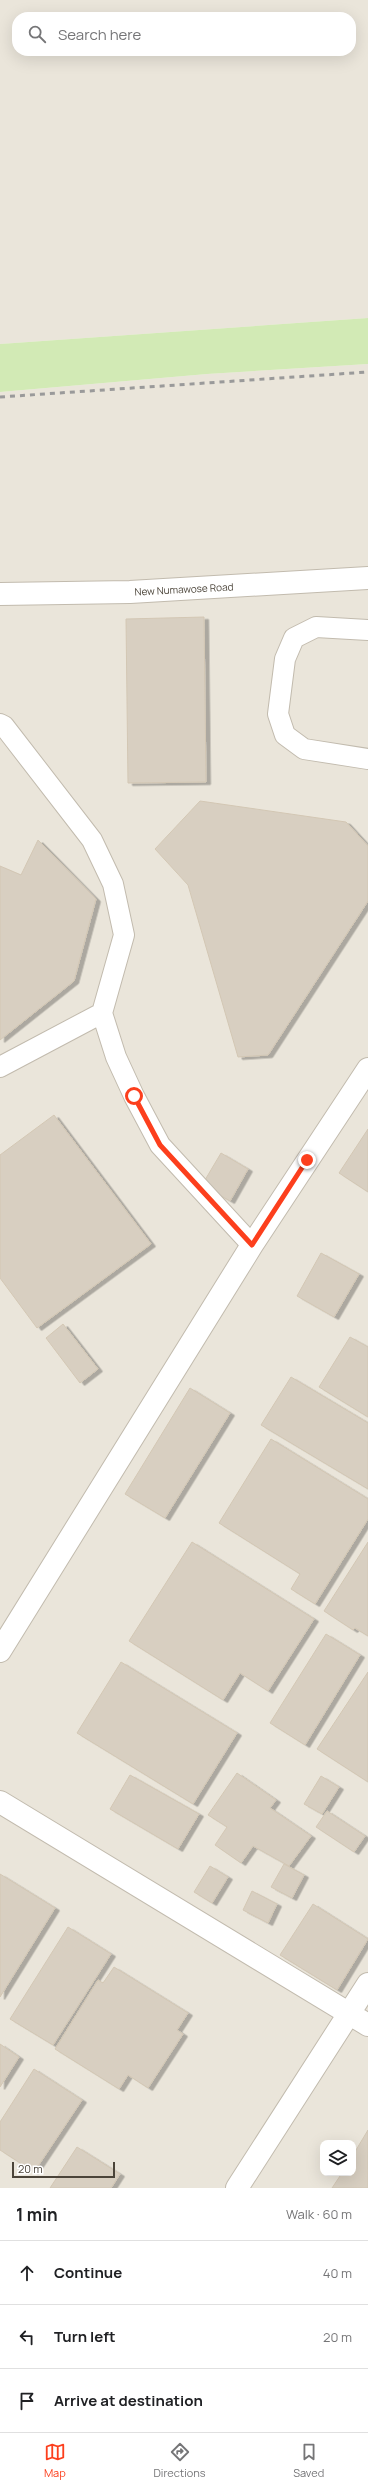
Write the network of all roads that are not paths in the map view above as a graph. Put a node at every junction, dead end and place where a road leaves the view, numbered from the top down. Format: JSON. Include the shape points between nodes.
{"nodes":[{"id":1,"x":368,"y":578,"type":"edge"},
{"id":2,"x":0,"y":594,"type":"edge"},
{"id":3,"x":368,"y":630,"type":"edge"},
{"id":4,"x":0,"y":724,"type":"edge"},
{"id":5,"x":368,"y":759,"type":"edge"},
{"id":6,"x":102,"y":1012,"type":"junction"},
{"id":7,"x":0,"y":1067,"type":"edge"},
{"id":8,"x":368,"y":1069,"type":"edge"},
{"id":9,"x":252,"y":1245,"type":"junction"},
{"id":10,"x":0,"y":1651,"type":"edge"},
{"id":11,"x":0,"y":1802,"type":"edge"},
{"id":12,"x":368,"y":1984,"type":"edge"},
{"id":13,"x":350,"y":2014,"type":"junction"},
{"id":14,"x":368,"y":2025,"type":"edge"},
{"id":15,"x":237,"y":2188,"type":"edge"}],
"edges":[{"from":1,"to":2,"type":"street","name":"New Numawose Road","via":[[130,592]]},
{"from":3,"to":5,"type":"lane","via":[[316,627],[294,638],[285,659],[278,714],[285,736],[304,750]]},
{"from":4,"to":6,"type":"lane","via":[[92,840],[113,884],[124,935]]},
{"from":6,"to":7,"type":"lane"},
{"from":6,"to":9,"type":"lane","via":[[116,1057],[160,1145]]},
{"from":8,"to":9,"type":"street"},
{"from":9,"to":10,"type":"street"},
{"from":11,"to":13,"type":"street"},
{"from":12,"to":13,"type":"street"},
{"from":13,"to":14,"type":"street"},
{"from":13,"to":15,"type":"street"}]}
